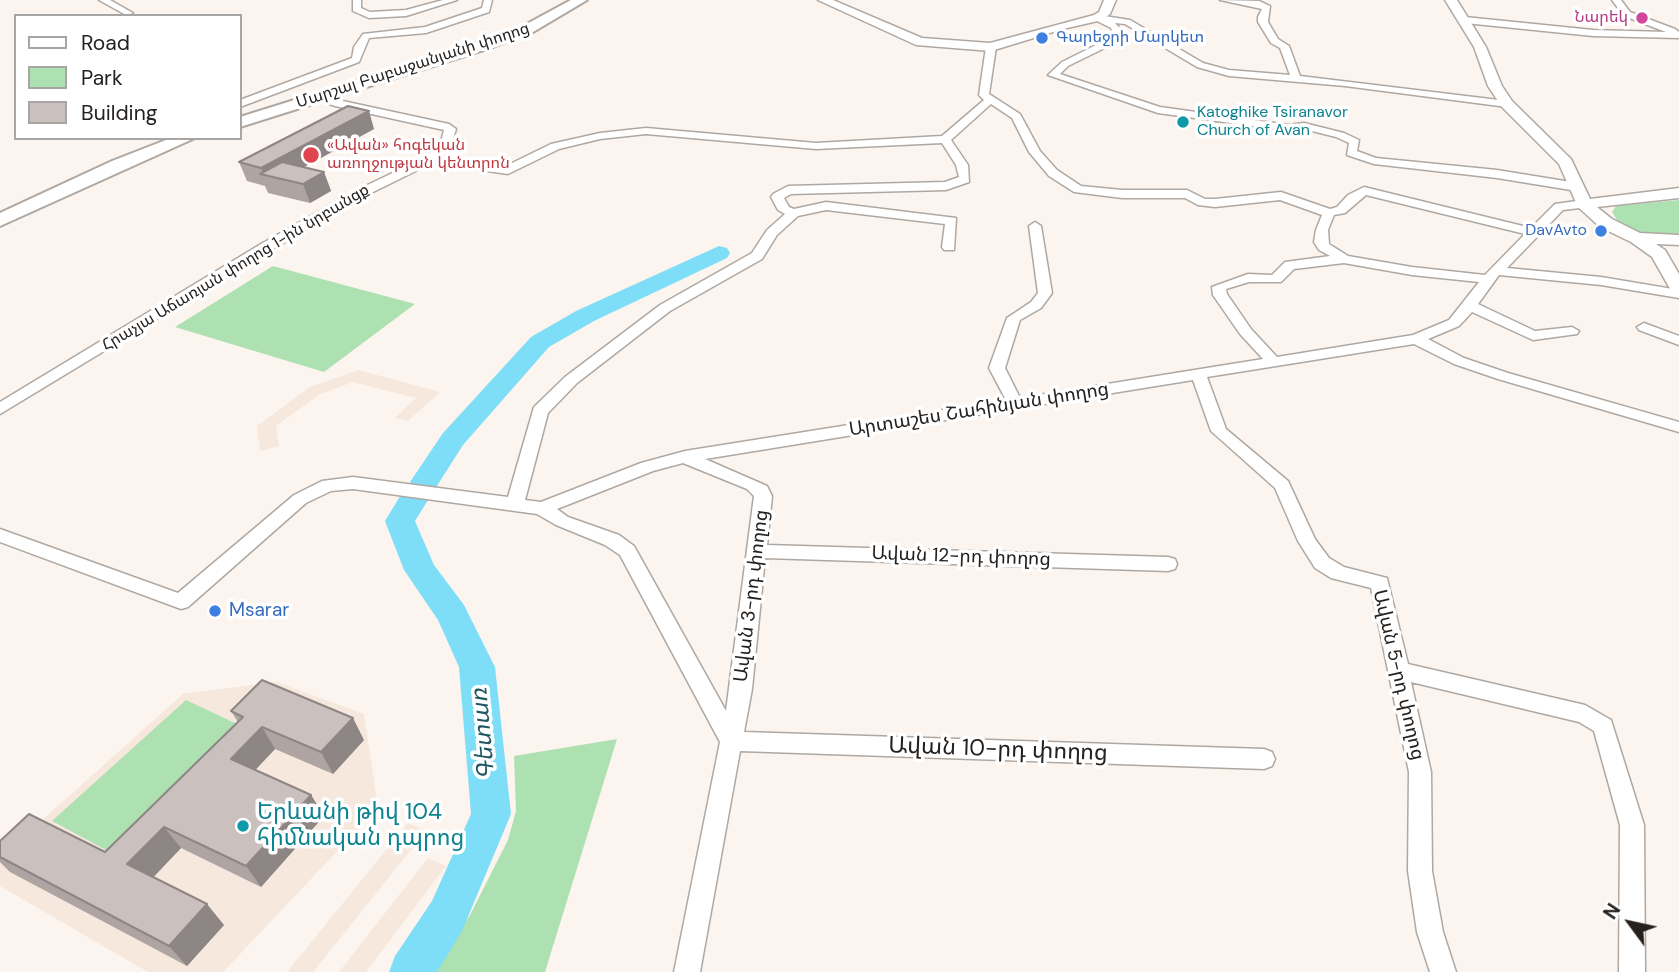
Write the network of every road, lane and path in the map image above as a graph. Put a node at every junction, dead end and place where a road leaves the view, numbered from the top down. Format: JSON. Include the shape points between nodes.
{"nodes":[{"id":1,"x":103,"y":0,"type":"edge"},
{"id":2,"x":357,"y":0,"type":"edge"},
{"id":3,"x":453,"y":0,"type":"edge"},
{"id":4,"x":488,"y":0,"type":"edge"},
{"id":5,"x":574,"y":0,"type":"edge"},
{"id":6,"x":581,"y":0,"type":"edge"},
{"id":7,"x":824,"y":0,"type":"edge"},
{"id":8,"x":1110,"y":0,"type":"edge"},
{"id":9,"x":1224,"y":0,"type":"edge"},
{"id":10,"x":1451,"y":0,"type":"edge"},
{"id":11,"x":1616,"y":0,"type":"edge"},
{"id":12,"x":129,"y":13,"type":"dead end"},
{"id":13,"x":1098,"y":18,"type":"junction"},
{"id":14,"x":1465,"y":20,"type":"junction"},
{"id":15,"x":1679,"y":34,"type":"edge"},
{"id":16,"x":991,"y":47,"type":"junction"},
{"id":17,"x":1296,"y":79,"type":"junction"},
{"id":18,"x":319,"y":97,"type":"junction"},
{"id":19,"x":990,"y":100,"type":"junction"},
{"id":20,"x":242,"y":103,"type":"edge"},
{"id":21,"x":1507,"y":104,"type":"junction"},
{"id":22,"x":242,"y":120,"type":"edge"},
{"id":23,"x":945,"y":139,"type":"junction"},
{"id":24,"x":182,"y":140,"type":"edge"},
{"id":25,"x":430,"y":159,"type":"junction"},
{"id":26,"x":1577,"y":187,"type":"junction"},
{"id":27,"x":1679,"y":193,"type":"edge"},
{"id":28,"x":1584,"y":204,"type":"junction"},
{"id":29,"x":794,"y":213,"type":"junction"},
{"id":30,"x":1329,"y":213,"type":"junction"},
{"id":31,"x":0,"y":220,"type":"edge"},
{"id":32,"x":1035,"y":226,"type":"dead end"},
{"id":33,"x":1532,"y":232,"type":"junction"},
{"id":34,"x":1637,"y":238,"type":"junction"},
{"id":35,"x":1679,"y":240,"type":"edge"},
{"id":36,"x":949,"y":247,"type":"dead end"},
{"id":37,"x":1344,"y":259,"type":"junction"},
{"id":38,"x":1492,"y":275,"type":"junction"},
{"id":39,"x":1679,"y":292,"type":"edge"},
{"id":40,"x":1470,"y":306,"type":"junction"},
{"id":41,"x":1644,"y":327,"type":"dead end"},
{"id":42,"x":1572,"y":331,"type":"dead end"},
{"id":43,"x":1416,"y":339,"type":"junction"},
{"id":44,"x":1679,"y":341,"type":"edge"},
{"id":45,"x":1273,"y":361,"type":"junction"},
{"id":46,"x":1198,"y":373,"type":"junction"},
{"id":47,"x":1014,"y":404,"type":"junction"},
{"id":48,"x":0,"y":409,"type":"edge"},
{"id":49,"x":1679,"y":427,"type":"edge"},
{"id":50,"x":685,"y":457,"type":"junction"},
{"id":51,"x":515,"y":503,"type":"junction"},
{"id":52,"x":542,"y":508,"type":"junction"},
{"id":53,"x":0,"y":535,"type":"edge"},
{"id":54,"x":755,"y":551,"type":"junction"},
{"id":55,"x":1168,"y":564,"type":"dead end"},
{"id":56,"x":1400,"y":671,"type":"junction"},
{"id":57,"x":731,"y":741,"type":"junction"},
{"id":58,"x":1264,"y":759,"type":"dead end"},
{"id":59,"x":687,"y":972,"type":"edge"},
{"id":60,"x":1443,"y":972,"type":"edge"},
{"id":61,"x":1632,"y":972,"type":"edge"}],
"edges":[{"from":1,"to":12,"type":"street"},
{"from":2,"to":3,"type":"street","via":[[356,9],[373,15],[406,13]]},
{"from":4,"to":20,"type":"street","via":[[486,10],[426,30],[366,36],[356,60]]},
{"from":5,"to":6,"type":"street"},
{"from":6,"to":18,"type":"main road","name":"Մարշալ Բաբաջանյանի փողոց","via":[[528,29],[488,44]]},
{"from":7,"to":16,"type":"street","via":[[920,42]]},
{"from":8,"to":13,"type":"street"},
{"from":9,"to":17,"type":"street","via":[[1267,8],[1263,22],[1274,41],[1284,46]]},
{"from":10,"to":14,"type":"street"},
{"from":11,"to":15,"type":"street","via":[[1627,13]]},
{"from":13,"to":16,"type":"street"},
{"from":13,"to":17,"type":"street","via":[[1127,22],[1199,65],[1229,73]]},
{"from":13,"to":26,"type":"street","via":[[1114,26],[1118,38],[1065,64],[1053,75],[1158,110],[1289,128],[1304,126],[1340,135],[1355,142],[1351,153],[1374,161]]},
{"from":14,"to":15,"type":"street","via":[[1593,33]]},
{"from":14,"to":21,"type":"street"},
{"from":16,"to":19,"type":"street","via":[[985,95]]},
{"from":17,"to":21,"type":"street"},
{"from":18,"to":22,"type":"main road","name":"Մարշալ Բաբաջանյանի փողոց"},
{"from":18,"to":25,"type":"street","via":[[445,126],[450,129],[447,139]]},
{"from":19,"to":23,"type":"street"},
{"from":19,"to":30,"type":"street","via":[[1017,116],[1035,152],[1053,173],[1078,189],[1187,194],[1215,203],[1281,195]]},
{"from":21,"to":26,"type":"street","via":[[1566,162]]},
{"from":23,"to":25,"type":"street","via":[[816,146],[646,131],[555,146],[508,170]]},
{"from":23,"to":29,"type":"street","via":[[962,165],[965,179],[946,186],[789,190],[777,197],[784,210]]},
{"from":24,"to":31,"type":"main road"},
{"from":25,"to":48,"type":"street","name":"Հրաչյա Աճառյան փողոց 1-ին նրբանցք","via":[[266,247]]},
{"from":26,"to":28,"type":"street"},
{"from":27,"to":28,"type":"street"},
{"from":28,"to":33,"type":"street","name":"Արտաշես Շահինյան փողոց","via":[[1559,207]]},
{"from":28,"to":34,"type":"street","via":[[1606,223]]},
{"from":29,"to":36,"type":"street","via":[[826,206],[952,221]]},
{"from":29,"to":51,"type":"street","via":[[772,233],[757,256],[665,308],[570,380],[540,411]]},
{"from":30,"to":33,"type":"street","via":[[1368,191]]},
{"from":30,"to":37,"type":"street","via":[[1321,242]]},
{"from":32,"to":47,"type":"street","via":[[1045,293],[1036,305],[1014,318],[997,368]]},
{"from":33,"to":38,"type":"street","name":"Արտաշես Շահինյան փողոց"},
{"from":34,"to":35,"type":"street"},
{"from":34,"to":39,"type":"street","via":[[1659,254]]},
{"from":37,"to":38,"type":"street","via":[[1412,271]]},
{"from":37,"to":45,"type":"street","via":[[1290,265],[1276,279],[1248,278],[1219,287],[1245,331]]},
{"from":38,"to":39,"type":"street","via":[[1601,281]]},
{"from":38,"to":40,"type":"street","name":"Արտաշես Շահինյան փողոց"},
{"from":40,"to":42,"type":"street","via":[[1528,335]]},
{"from":40,"to":43,"type":"street","name":"Արտաշես Շահինյան փողոց","via":[[1454,323]]},
{"from":41,"to":44,"type":"street"},
{"from":43,"to":45,"type":"street","name":"Արտաշես Շահինյան փողոց"},
{"from":43,"to":49,"type":"street","via":[[1470,365]]},
{"from":45,"to":46,"type":"street","name":"Արտաշես Շահինյան փողոց"},
{"from":46,"to":47,"type":"street","name":"Արտաշես Շահինյան փողոց"},
{"from":46,"to":56,"type":"street","name":"Ավան 5-րդ փողոց","via":[[1219,431],[1282,485],[1322,563],[1338,573],[1380,583]]},
{"from":47,"to":50,"type":"street","name":"Արտաշես Շահինյան փողոց"},
{"from":50,"to":52,"type":"street","name":"Արտաշես Շահինյան փողոց"},
{"from":50,"to":54,"type":"street","name":"Ավան 3-րդ փողոց","via":[[761,490]]},
{"from":51,"to":52,"type":"street"},
{"from":51,"to":53,"type":"street","via":[[353,483],[328,485],[300,499],[181,602]]},
{"from":52,"to":57,"type":"street","name":"Ավան 3-րդ փողոց","via":[[627,551]]},
{"from":54,"to":55,"type":"street","name":"Ավան 12-րդ փողոց"},
{"from":54,"to":57,"type":"street","name":"Ավան 3-րդ փողոց"},
{"from":56,"to":60,"type":"street","name":"Ավան 5-րդ փողոց","via":[[1420,772],[1420,871],[1430,932]]},
{"from":56,"to":61,"type":"street","via":[[1585,714],[1603,726],[1632,825]]},
{"from":57,"to":58,"type":"street","name":"Ավան 10-րդ փողոց"},
{"from":57,"to":59,"type":"street","name":"Ավան 3-րդ փողոց"}]}
